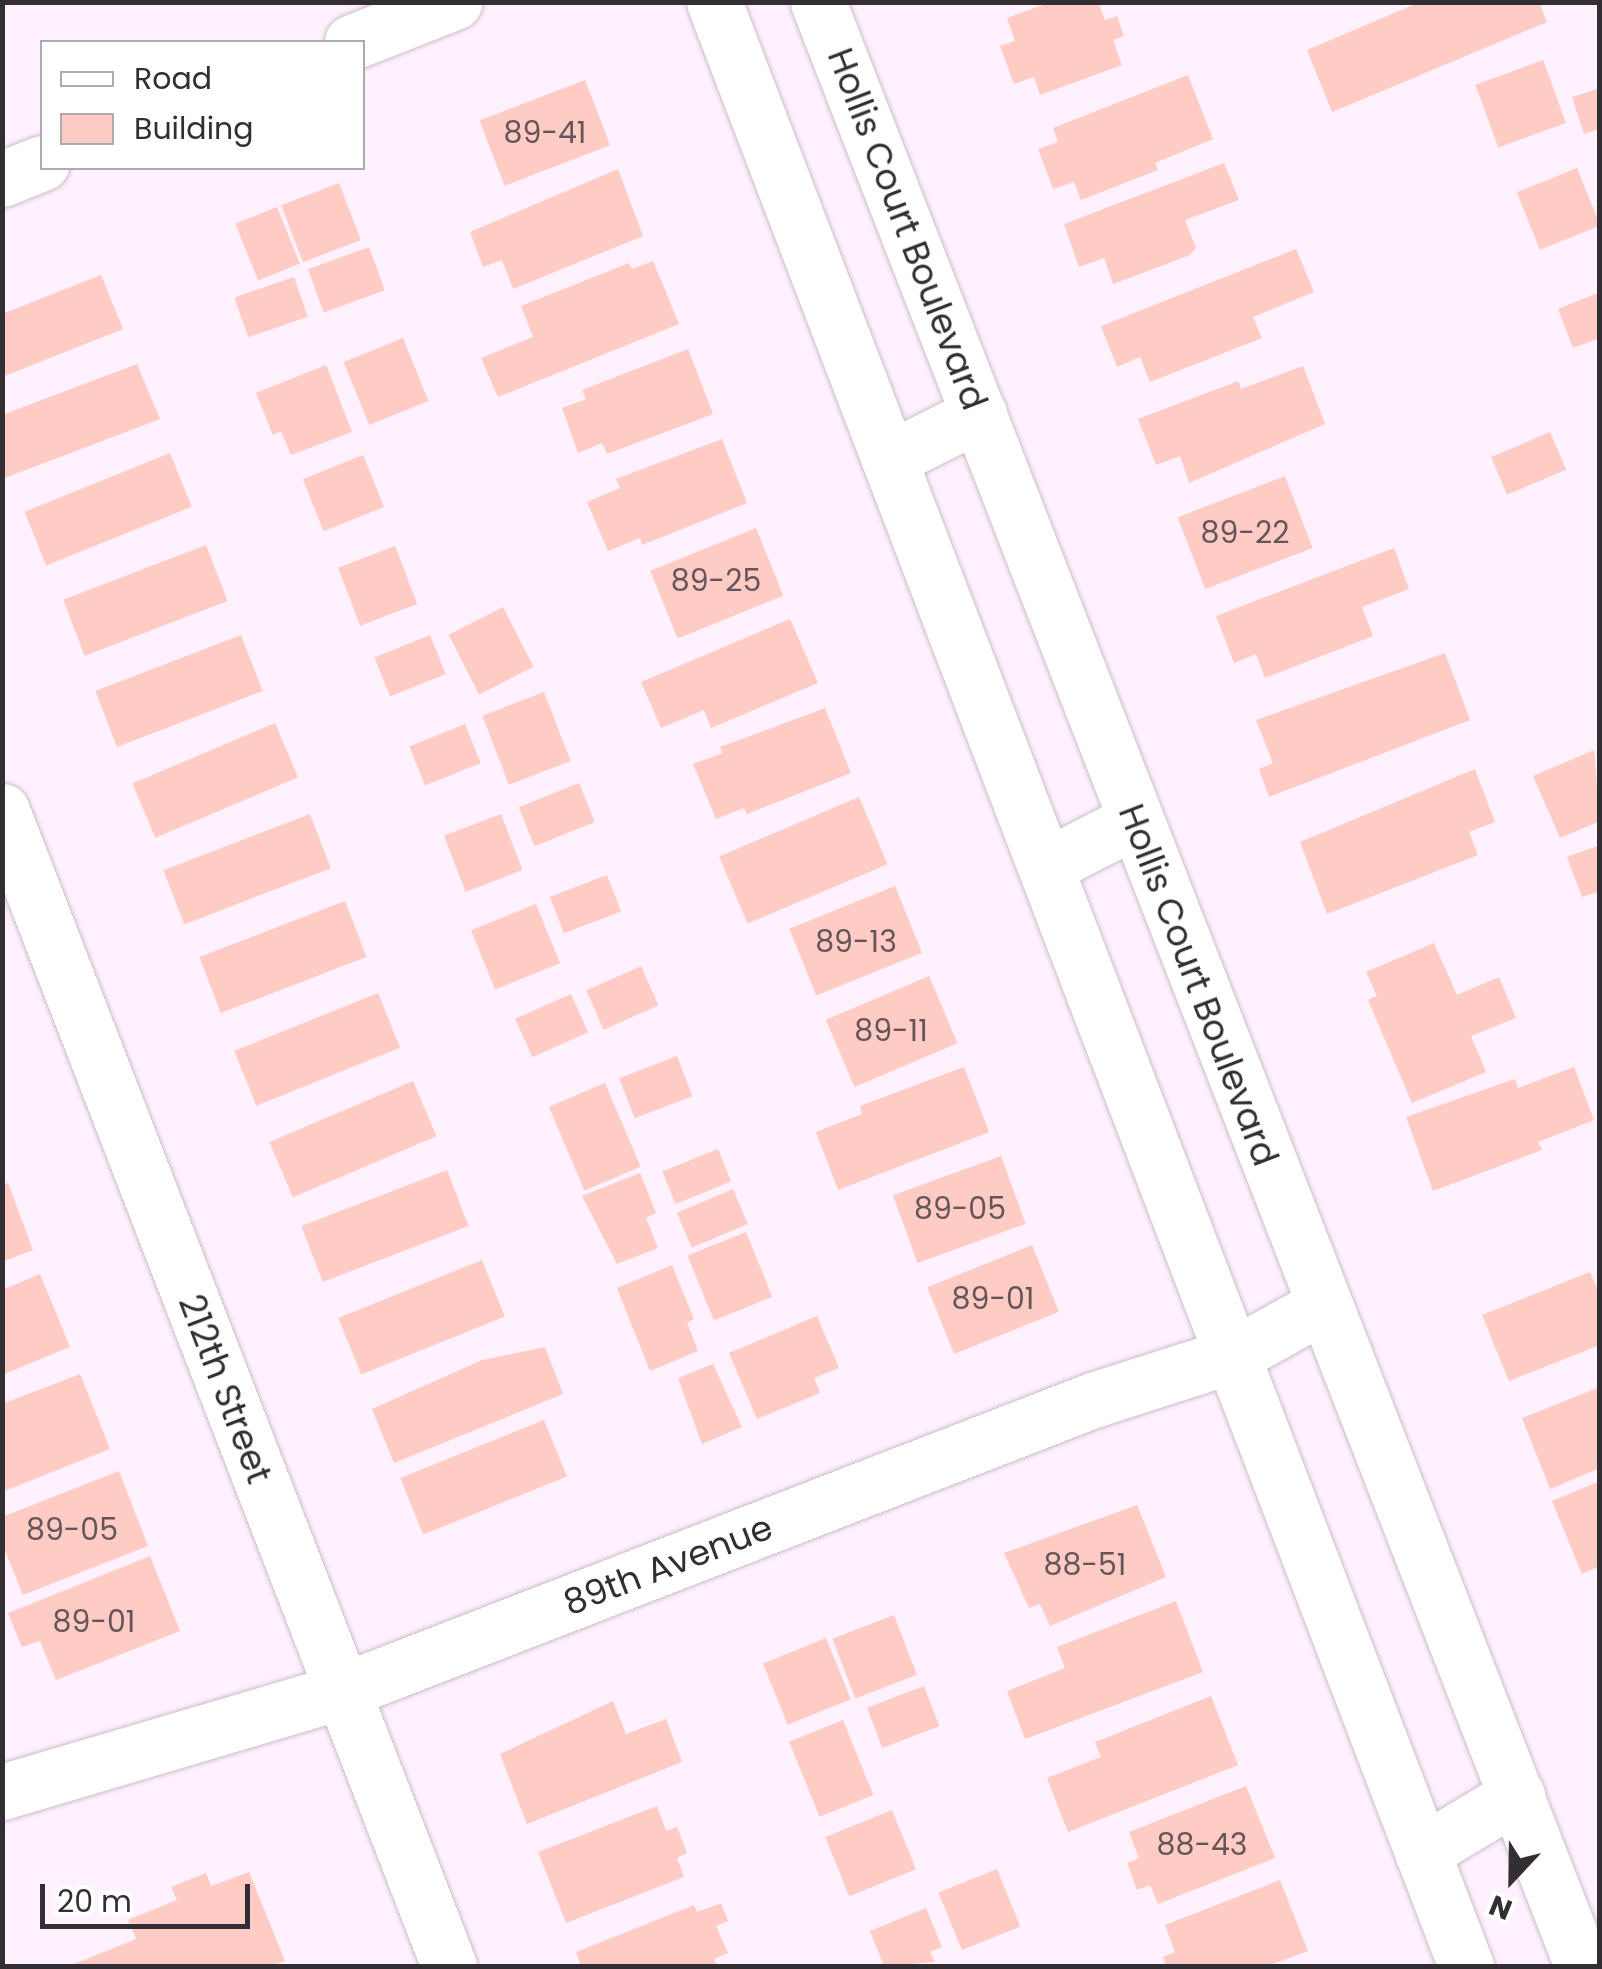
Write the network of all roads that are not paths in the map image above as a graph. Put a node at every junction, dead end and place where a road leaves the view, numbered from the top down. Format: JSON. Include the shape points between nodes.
{"nodes":[{"id":1,"x":454,"y":2,"type":"edge"},
{"id":2,"x":714,"y":2,"type":"edge"},
{"id":3,"x":818,"y":2,"type":"edge"},
{"id":4,"x":357,"y":40,"type":"edge"},
{"id":5,"x":40,"y":164,"type":"edge"},
{"id":6,"x":2,"y":179,"type":"edge"},
{"id":7,"x":979,"y":414,"type":"junction"},
{"id":8,"x":890,"y":458,"type":"junction"},
{"id":9,"x":2,"y":812,"type":"edge"},
{"id":10,"x":1134,"y":821,"type":"junction"},
{"id":11,"x":1046,"y":866,"type":"junction"},
{"id":12,"x":1322,"y":1306,"type":"junction"},
{"id":13,"x":1236,"y":1354,"type":"junction"},
{"id":14,"x":342,"y":1691,"type":"junction"},
{"id":15,"x":2,"y":1792,"type":"edge"},
{"id":16,"x":1517,"y":1796,"type":"junction"},
{"id":17,"x":1422,"y":1852,"type":"junction"},
{"id":18,"x":448,"y":1966,"type":"edge"},
{"id":19,"x":1466,"y":1966,"type":"edge"},
{"id":20,"x":1582,"y":1966,"type":"edge"}],
"edges":[{"from":1,"to":4,"type":"main road"},
{"from":2,"to":8,"type":"main road"},
{"from":3,"to":7,"type":"main road","name":"Hollis Court Boulevard"},
{"from":5,"to":6,"type":"main road"},
{"from":7,"to":8,"type":"main road"},
{"from":7,"to":10,"type":"main road","name":"Hollis Court Boulevard"},
{"from":8,"to":11,"type":"main road"},
{"from":9,"to":14,"type":"main road","name":"212th Street"},
{"from":10,"to":11,"type":"main road"},
{"from":10,"to":12,"type":"main road","name":"Hollis Court Boulevard"},
{"from":11,"to":13,"type":"main road"},
{"from":12,"to":13,"type":"main road","name":"89th Avenue"},
{"from":12,"to":16,"type":"main road","name":"Hollis Court Boulevard"},
{"from":13,"to":14,"type":"main road","name":"89th Avenue","via":[[1093,1400]]},
{"from":13,"to":17,"type":"main road"},
{"from":14,"to":15,"type":"main road","name":"89th Avenue"},
{"from":14,"to":18,"type":"main road","name":"212th Street"},
{"from":16,"to":17,"type":"main road"},
{"from":16,"to":20,"type":"main road","name":"Hollis Court Boulevard"},
{"from":17,"to":19,"type":"main road"}]}
